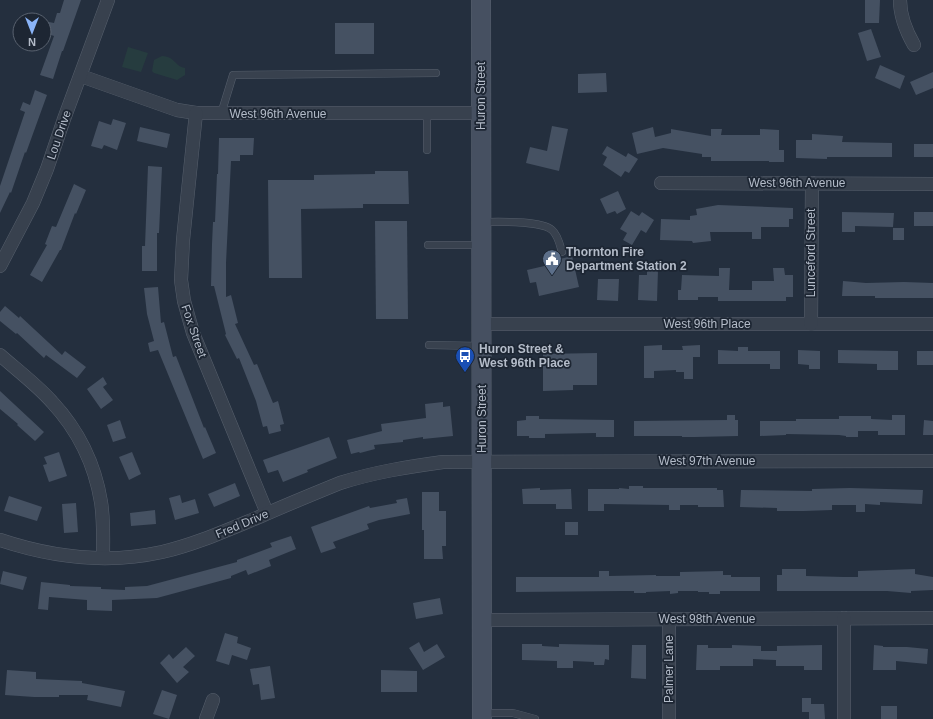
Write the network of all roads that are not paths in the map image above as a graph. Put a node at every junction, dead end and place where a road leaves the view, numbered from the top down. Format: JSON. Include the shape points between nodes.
{"nodes":[{"id":1,"x":108,"y":0,"type":"edge"},
{"id":2,"x":481,"y":0,"type":"edge"},
{"id":3,"x":900,"y":0,"type":"edge"},
{"id":4,"x":914,"y":45,"type":"dead end"},
{"id":5,"x":436,"y":73,"type":"dead end"},
{"id":6,"x":81,"y":76,"type":"junction"},
{"id":7,"x":196,"y":113,"type":"junction"},
{"id":8,"x":427,"y":113,"type":"junction"},
{"id":9,"x":481,"y":113,"type":"junction"},
{"id":10,"x":221,"y":114,"type":"junction"},
{"id":11,"x":427,"y":150,"type":"dead end"},
{"id":12,"x":661,"y":183,"type":"dead end"},
{"id":13,"x":812,"y":183,"type":"junction"},
{"id":14,"x":933,"y":184,"type":"edge"},
{"id":15,"x":481,"y":222,"type":"junction"},
{"id":16,"x":428,"y":245,"type":"dead end"},
{"id":17,"x":481,"y":245,"type":"junction"},
{"id":18,"x":562,"y":252,"type":"dead end"},
{"id":19,"x":0,"y":266,"type":"edge"},
{"id":20,"x":481,"y":324,"type":"junction"},
{"id":21,"x":811,"y":324,"type":"junction"},
{"id":22,"x":933,"y":324,"type":"edge"},
{"id":23,"x":429,"y":344,"type":"dead end"},
{"id":24,"x":481,"y":346,"type":"junction"},
{"id":25,"x":0,"y":355,"type":"edge"},
{"id":26,"x":933,"y":461,"type":"edge"},
{"id":27,"x":482,"y":462,"type":"junction"},
{"id":28,"x":267,"y":513,"type":"junction"},
{"id":29,"x":0,"y":540,"type":"edge"},
{"id":30,"x":103,"y":558,"type":"junction"},
{"id":31,"x":844,"y":618,"type":"junction"},
{"id":32,"x":933,"y":618,"type":"edge"},
{"id":33,"x":669,"y":619,"type":"junction"},
{"id":34,"x":482,"y":620,"type":"junction"},
{"id":35,"x":213,"y":700,"type":"dead end"},
{"id":36,"x":482,"y":716,"type":"edge"},
{"id":37,"x":206,"y":719,"type":"edge"},
{"id":38,"x":535,"y":719,"type":"edge"},
{"id":39,"x":669,"y":719,"type":"edge"},
{"id":40,"x":844,"y":719,"type":"edge"}],
"edges":[{"from":1,"to":6,"type":"street","name":"Lou Drive"},
{"from":2,"to":9,"type":"main road","name":"Huron Street"},
{"from":3,"to":4,"type":"street","via":[[902,17]]},
{"from":5,"to":10,"type":"lane","via":[[233,75]]},
{"from":6,"to":7,"type":"street","name":"West 96th Avenue","via":[[177,110]]},
{"from":6,"to":19,"type":"street","name":"Lou Drive","via":[[33,203]]},
{"from":7,"to":10,"type":"street","name":"West 96th Avenue"},
{"from":7,"to":28,"type":"street","name":"Fox Street","via":[[183,240],[181,280],[184,302],[193,333]]},
{"from":8,"to":9,"type":"street","name":"West 96th Avenue"},
{"from":8,"to":10,"type":"street","name":"West 96th Avenue"},
{"from":8,"to":11,"type":"lane"},
{"from":9,"to":15,"type":"main road","name":"Huron Street"},
{"from":12,"to":13,"type":"street","name":"West 96th Avenue"},
{"from":13,"to":14,"type":"street","name":"West 96th Avenue"},
{"from":13,"to":21,"type":"street","name":"Lunceford Street"},
{"from":15,"to":17,"type":"main road","name":"Huron Street"},
{"from":15,"to":18,"type":"lane","via":[[537,224],[552,230],[559,240]]},
{"from":16,"to":17,"type":"lane"},
{"from":17,"to":20,"type":"main road","name":"Huron Street"},
{"from":20,"to":21,"type":"street","name":"West 96th Place"},
{"from":20,"to":24,"type":"main road","name":"Huron Street"},
{"from":21,"to":22,"type":"street","name":"West 96th Place"},
{"from":23,"to":24,"type":"lane"},
{"from":24,"to":27,"type":"main road","name":"Huron Street"},
{"from":25,"to":30,"type":"street","via":[[52,402],[79,438],[90,460],[100,495]]},
{"from":26,"to":27,"type":"street","name":"West 97th Avenue"},
{"from":27,"to":28,"type":"street","name":"Fred Drive","via":[[443,462],[382,471],[340,484]]},
{"from":27,"to":34,"type":"main road","name":"Huron Street"},
{"from":28,"to":30,"type":"street","name":"Fred Drive","via":[[185,546],[139,556]]},
{"from":29,"to":30,"type":"street","name":"Fred Drive","via":[[67,556]]},
{"from":31,"to":32,"type":"street","name":"West 98th Avenue"},
{"from":31,"to":33,"type":"street","name":"West 98th Avenue"},
{"from":31,"to":40,"type":"street"},
{"from":33,"to":34,"type":"street","name":"West 98th Avenue"},
{"from":33,"to":39,"type":"street","name":"Palmer Lane"},
{"from":34,"to":36,"type":"main road","name":"Huron Street"},
{"from":35,"to":37,"type":"street"},
{"from":36,"to":38,"type":"lane","via":[[513,714]]}]}
